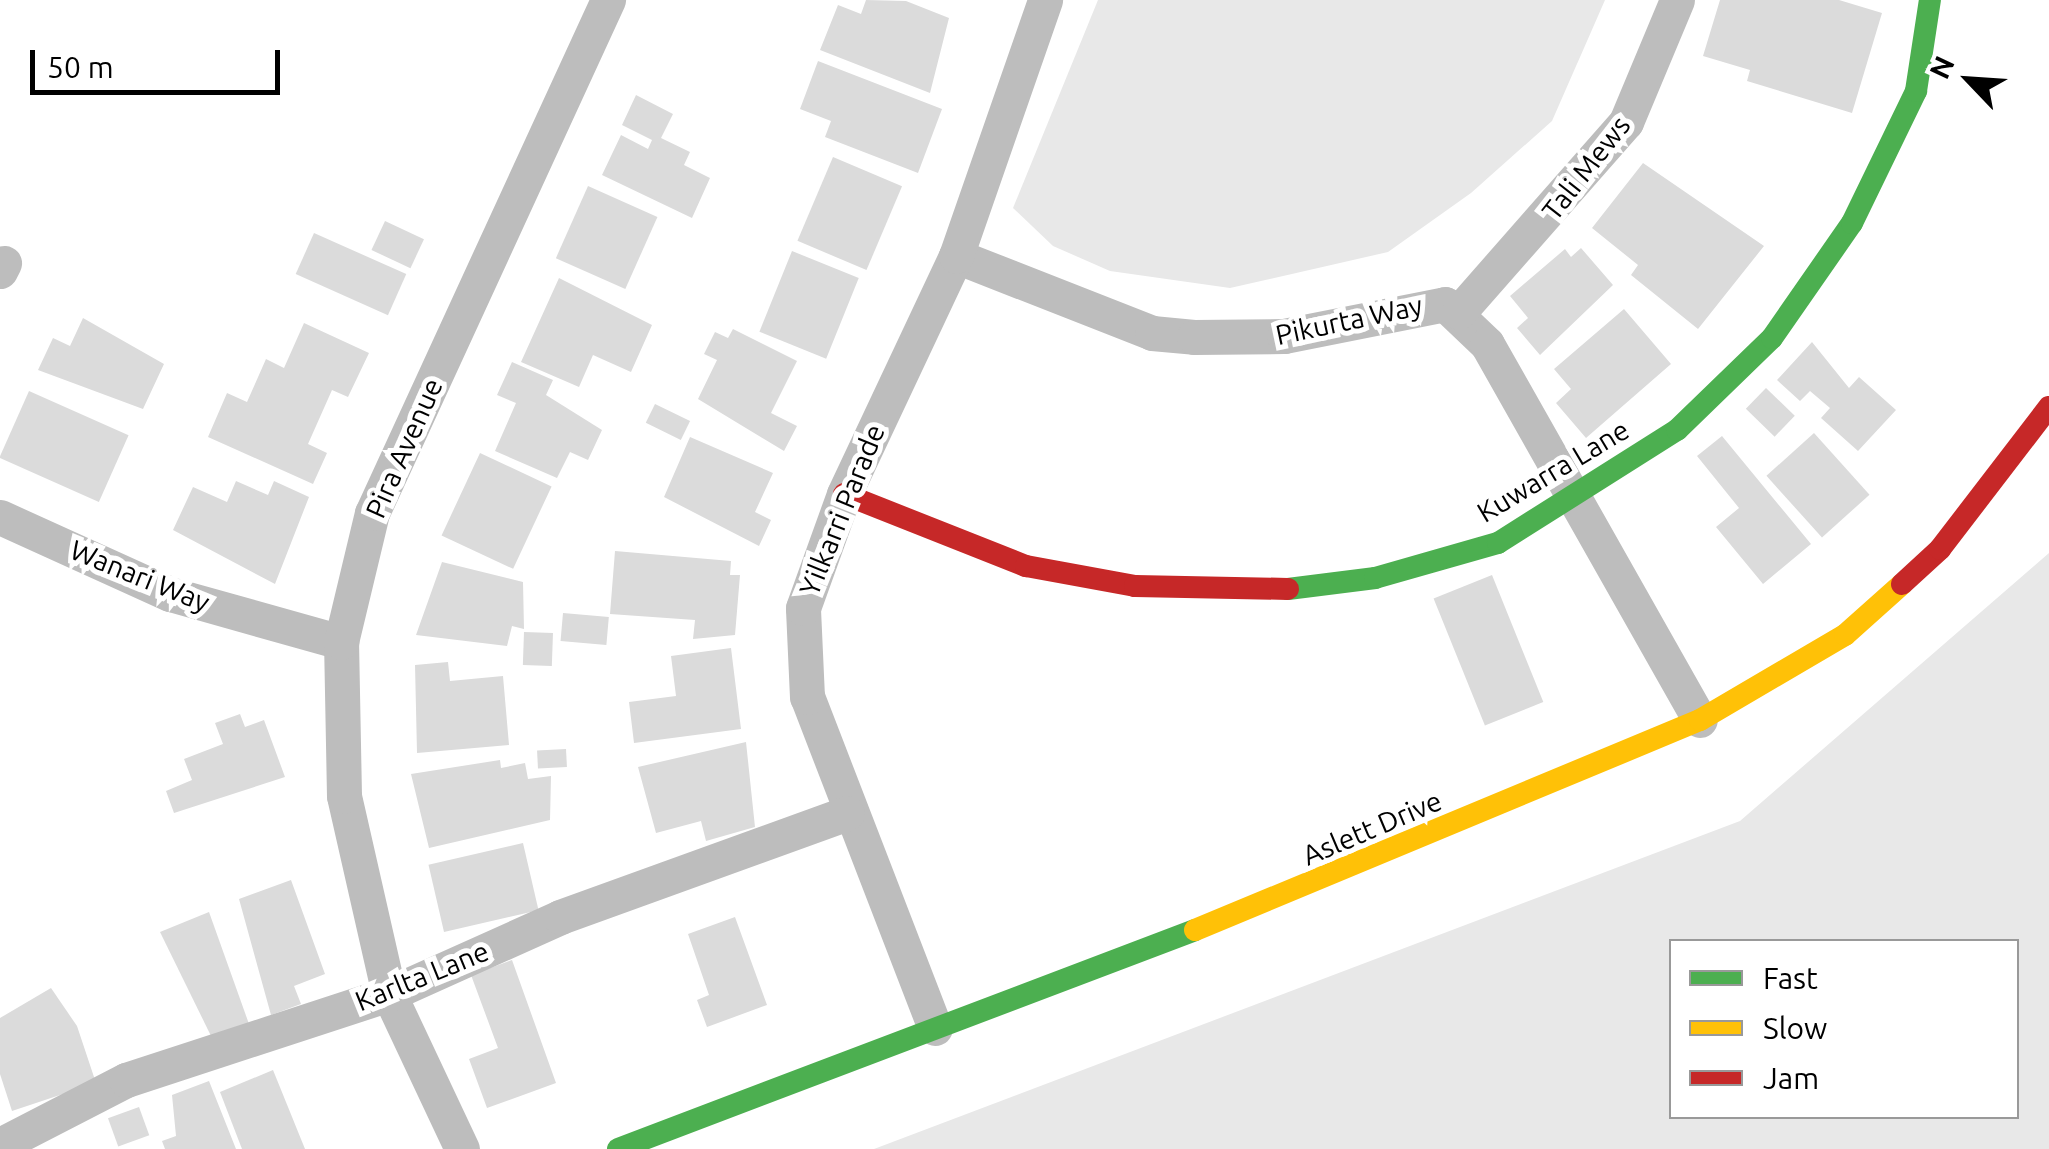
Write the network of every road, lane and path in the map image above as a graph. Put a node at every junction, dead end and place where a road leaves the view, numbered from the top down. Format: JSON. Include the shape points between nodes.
{"nodes":[{"id":1,"x":608,"y":0,"type":"edge"},
{"id":2,"x":1045,"y":0,"type":"edge"},
{"id":3,"x":1677,"y":0,"type":"edge"},
{"id":4,"x":1930,"y":0,"type":"edge"},
{"id":5,"x":956,"y":256,"type":"junction"},
{"id":6,"x":1459,"y":312,"type":"junction"},
{"id":7,"x":2049,"y":407,"type":"edge"},
{"id":8,"x":844,"y":494,"type":"junction"},
{"id":9,"x":1574,"y":499,"type":"junction"},
{"id":10,"x":0,"y":517,"type":"edge"},
{"id":11,"x":341,"y":642,"type":"junction"},
{"id":12,"x":1700,"y":720,"type":"junction"},
{"id":13,"x":846,"y":813,"type":"junction"},
{"id":14,"x":389,"y":994,"type":"junction"},
{"id":15,"x":936,"y":1028,"type":"junction"},
{"id":16,"x":0,"y":1146,"type":"edge"},
{"id":17,"x":462,"y":1149,"type":"edge"},
{"id":18,"x":618,"y":1149,"type":"edge"}],
"edges":[{"from":1,"to":11,"type":"street","name":"Pira Avenue","via":[[372,513]]},
{"from":2,"to":5,"type":"street","name":"Yilkarri Parade"},
{"from":3,"to":6,"type":"street","name":"Tali Mews","via":[[1626,122]]},
{"from":4,"to":9,"type":"street","name":"Kuwarra Lane","via":[[1916,91],[1852,224],[1772,338],[1677,430]]},
{"from":5,"to":6,"type":"street","name":"Pikurta Way","via":[[1152,333],[1251,339],[1426,302]]},
{"from":5,"to":8,"type":"street","name":"Yilkarri Parade"},
{"from":6,"to":9,"type":"street","name":"Pikurta Way"},
{"from":7,"to":12,"type":"street","name":"Aslett Drive","via":[[1940,548],[1846,635]]},
{"from":8,"to":9,"type":"street","name":"Kuwarra Lane","via":[[1026,566],[1136,586],[1259,593],[1374,578],[1498,542]]},
{"from":8,"to":13,"type":"street","name":"Yilkarri Parade","via":[[802,608],[807,697]]},
{"from":9,"to":12,"type":"street","name":"Pikurta Way"},
{"from":10,"to":11,"type":"street","name":"Wanari Way","via":[[170,594]]},
{"from":11,"to":14,"type":"street","name":"Pira Avenue","via":[[344,796]]},
{"from":12,"to":15,"type":"street","name":"Aslett Drive","via":[[1299,891]]},
{"from":13,"to":14,"type":"street","name":"Karlta Lane","via":[[560,918]]},
{"from":13,"to":15,"type":"street","name":"Yilkarri Parade"},
{"from":14,"to":16,"type":"street","name":"Karlta Lane","via":[[126,1080]]},
{"from":14,"to":17,"type":"street","name":"Pira Avenue"},
{"from":15,"to":18,"type":"street","name":"Aslett Drive"}]}
